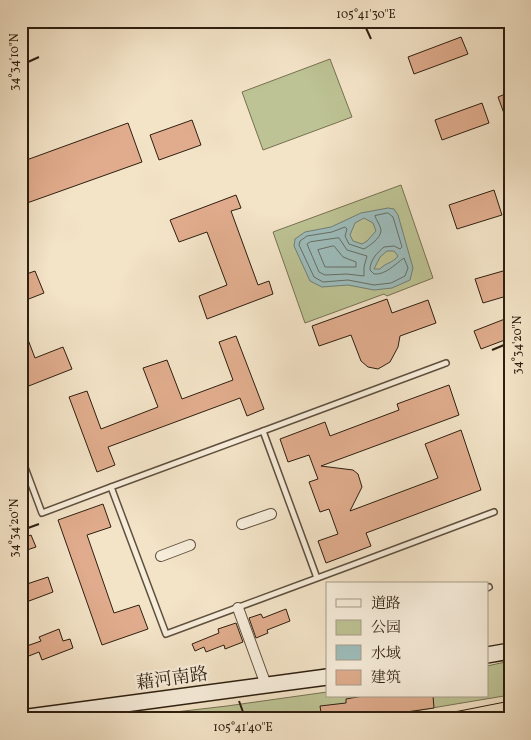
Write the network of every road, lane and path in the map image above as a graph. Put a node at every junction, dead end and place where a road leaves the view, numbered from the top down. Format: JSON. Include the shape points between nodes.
{"nodes":[{"id":1,"x":446,"y":363,"type":"dead end"},
{"id":2,"x":263,"y":431,"type":"junction"},
{"id":3,"x":21,"y":457,"type":"edge"},
{"id":4,"x":111,"y":487,"type":"junction"},
{"id":5,"x":494,"y":512,"type":"dead end"},
{"id":6,"x":271,"y":514,"type":"dead end"},
{"id":7,"x":242,"y":524,"type":"dead end"},
{"id":8,"x":190,"y":544,"type":"dead end"},
{"id":9,"x":161,"y":556,"type":"dead end"},
{"id":10,"x":317,"y":578,"type":"junction"},
{"id":11,"x":238,"y":608,"type":"junction"},
{"id":12,"x":510,"y":651,"type":"edge"},
{"id":13,"x":488,"y":655,"type":"edge"},
{"id":14,"x":326,"y":677,"type":"edge"},
{"id":15,"x":266,"y":685,"type":"junction"},
{"id":16,"x":21,"y":718,"type":"edge"}],
"edges":[{"from":1,"to":2,"type":"lane"},
{"from":2,"to":4,"type":"lane"},
{"from":2,"to":10,"type":"lane"},
{"from":3,"to":4,"type":"lane","via":[[42,513]]},
{"from":4,"to":11,"type":"lane","via":[[166,634]]},
{"from":5,"to":10,"type":"lane"},
{"from":6,"to":7,"type":"street"},
{"from":8,"to":9,"type":"street"},
{"from":10,"to":11,"type":"lane"},
{"from":11,"to":15,"type":"street"},
{"from":12,"to":13,"type":"main road"},
{"from":14,"to":15,"type":"main road","name":"藉河南路"},
{"from":15,"to":16,"type":"main road","name":"藉河南路"}]}
